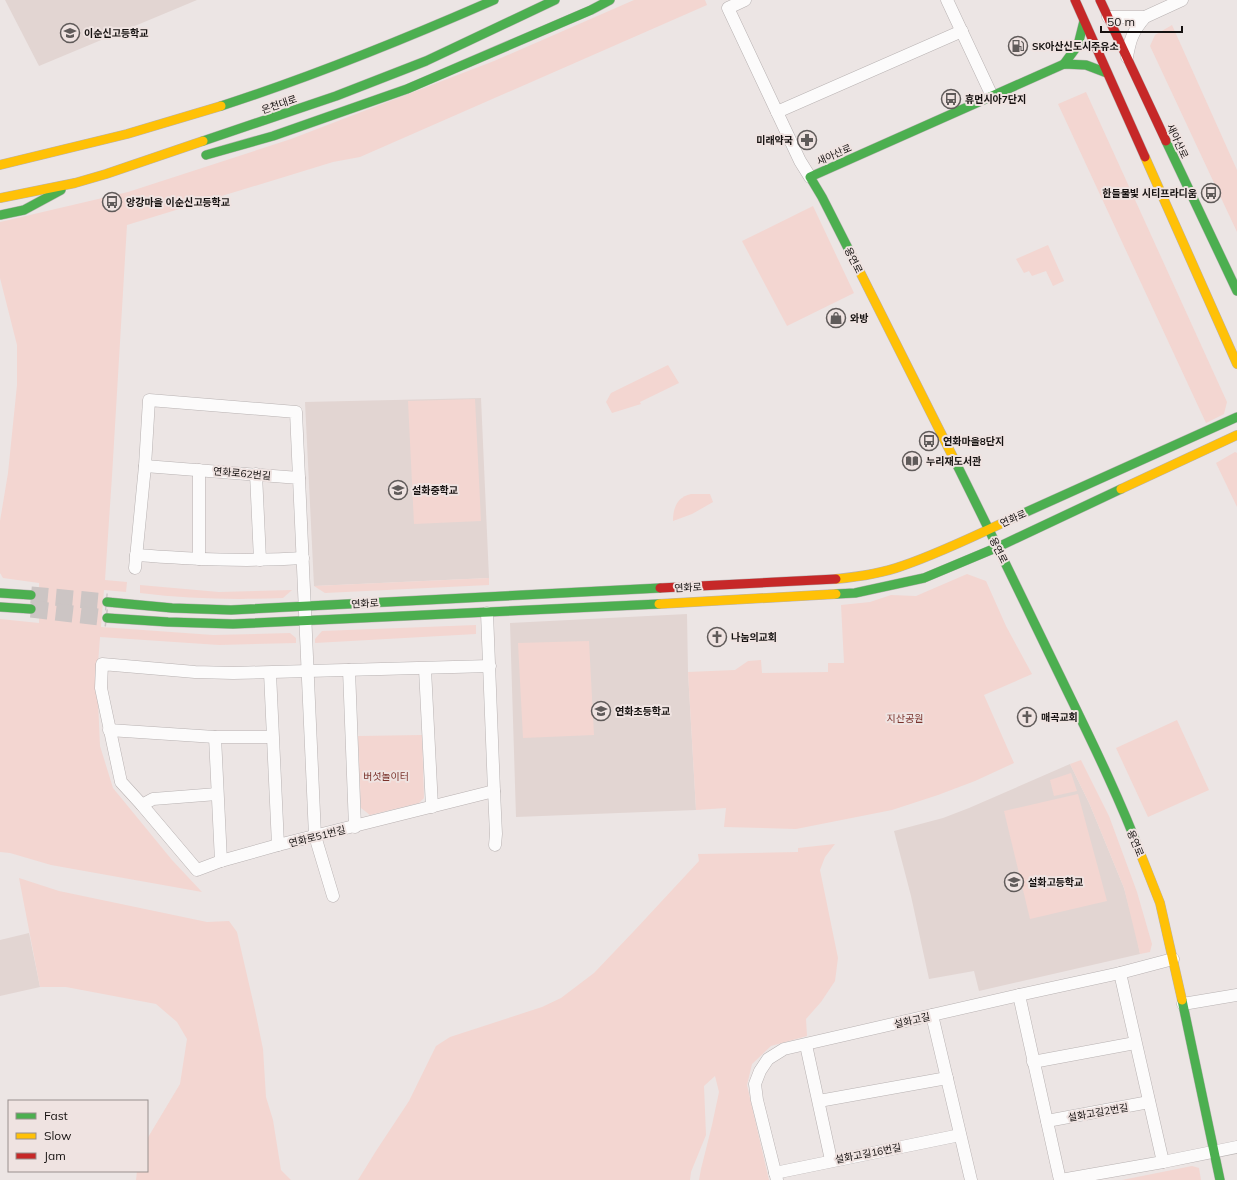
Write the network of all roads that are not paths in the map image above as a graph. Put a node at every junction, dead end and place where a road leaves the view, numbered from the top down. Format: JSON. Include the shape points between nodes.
{"nodes":[{"id":1,"x":494,"y":0,"type":"edge"},
{"id":2,"x":555,"y":0,"type":"edge"},
{"id":3,"x":610,"y":0,"type":"edge"},
{"id":4,"x":745,"y":0,"type":"edge"},
{"id":5,"x":947,"y":0,"type":"edge"},
{"id":6,"x":1074,"y":0,"type":"edge"},
{"id":7,"x":1100,"y":0,"type":"edge"},
{"id":8,"x":1182,"y":0,"type":"edge"},
{"id":9,"x":1108,"y":17,"type":"junction"},
{"id":10,"x":1145,"y":17,"type":"junction"},
{"id":11,"x":1084,"y":21,"type":"junction"},
{"id":12,"x":962,"y":31,"type":"junction"},
{"id":13,"x":1127,"y":58,"type":"junction"},
{"id":14,"x":1064,"y":64,"type":"junction"},
{"id":15,"x":1107,"y":72,"type":"junction"},
{"id":16,"x":992,"y":96,"type":"junction"},
{"id":17,"x":777,"y":112,"type":"junction"},
{"id":18,"x":73,"y":138,"type":"dead end"},
{"id":19,"x":199,"y":157,"type":"dead end"},
{"id":20,"x":146,"y":161,"type":"junction"},
{"id":21,"x":169,"y":162,"type":"dead end"},
{"id":22,"x":0,"y":164,"type":"edge"},
{"id":23,"x":810,"y":177,"type":"junction"},
{"id":24,"x":75,"y":182,"type":"junction"},
{"id":25,"x":0,"y":198,"type":"edge"},
{"id":26,"x":0,"y":215,"type":"edge"},
{"id":27,"x":1237,"y":291,"type":"edge"},
{"id":28,"x":1237,"y":364,"type":"edge"},
{"id":29,"x":1237,"y":417,"type":"edge"},
{"id":30,"x":1237,"y":435,"type":"edge"},
{"id":31,"x":145,"y":466,"type":"junction"},
{"id":32,"x":200,"y":470,"type":"junction"},
{"id":33,"x":256,"y":474,"type":"junction"},
{"id":34,"x":299,"y":478,"type":"junction"},
{"id":35,"x":988,"y":529,"type":"junction"},
{"id":36,"x":998,"y":547,"type":"junction"},
{"id":37,"x":136,"y":555,"type":"junction"},
{"id":38,"x":303,"y":558,"type":"junction"},
{"id":39,"x":200,"y":559,"type":"junction"},
{"id":40,"x":260,"y":560,"type":"junction"},
{"id":41,"x":135,"y":568,"type":"dead end"},
{"id":42,"x":0,"y":593,"type":"edge"},
{"id":43,"x":31,"y":595,"type":"tunnel mouth"},
{"id":44,"x":107,"y":602,"type":"tunnel mouth"},
{"id":45,"x":0,"y":607,"type":"edge"},
{"id":46,"x":305,"y":607,"type":"junction"},
{"id":47,"x":31,"y":609,"type":"tunnel mouth"},
{"id":48,"x":488,"y":613,"type":"junction"},
{"id":49,"x":107,"y":618,"type":"tunnel mouth"},
{"id":50,"x":307,"y":620,"type":"junction"},
{"id":51,"x":490,"y":666,"type":"junction"},
{"id":52,"x":425,"y":669,"type":"junction"},
{"id":53,"x":308,"y":670,"type":"junction"},
{"id":54,"x":349,"y":670,"type":"junction"},
{"id":55,"x":270,"y":673,"type":"junction"},
{"id":56,"x":109,"y":730,"type":"junction"},
{"id":57,"x":215,"y":737,"type":"junction"},
{"id":58,"x":272,"y":737,"type":"junction"},
{"id":59,"x":494,"y":791,"type":"junction"},
{"id":60,"x":216,"y":794,"type":"junction"},
{"id":61,"x":142,"y":805,"type":"junction"},
{"id":62,"x":432,"y":807,"type":"junction"},
{"id":63,"x":355,"y":827,"type":"junction"},
{"id":64,"x":315,"y":836,"type":"junction"},
{"id":65,"x":278,"y":845,"type":"junction"},
{"id":66,"x":495,"y":845,"type":"dead end"},
{"id":67,"x":220,"y":861,"type":"junction"},
{"id":68,"x":333,"y":896,"type":"dead end"},
{"id":69,"x":1173,"y":958,"type":"junction"},
{"id":70,"x":1120,"y":973,"type":"junction"},
{"id":71,"x":1019,"y":995,"type":"junction"},
{"id":72,"x":1237,"y":995,"type":"edge"},
{"id":73,"x":1183,"y":1004,"type":"junction"},
{"id":74,"x":932,"y":1015,"type":"junction"},
{"id":75,"x":1135,"y":1043,"type":"junction"},
{"id":76,"x":806,"y":1045,"type":"junction"},
{"id":77,"x":1033,"y":1062,"type":"junction"},
{"id":78,"x":947,"y":1078,"type":"junction"},
{"id":79,"x":819,"y":1101,"type":"junction"},
{"id":80,"x":1149,"y":1102,"type":"junction"},
{"id":81,"x":1047,"y":1121,"type":"junction"},
{"id":82,"x":960,"y":1135,"type":"junction"},
{"id":83,"x":1237,"y":1147,"type":"edge"},
{"id":84,"x":1213,"y":1151,"type":"junction"},
{"id":85,"x":831,"y":1160,"type":"junction"},
{"id":86,"x":1163,"y":1162,"type":"junction"},
{"id":87,"x":776,"y":1176,"type":"edge"},
{"id":88,"x":971,"y":1180,"type":"edge"},
{"id":89,"x":1060,"y":1180,"type":"edge"},
{"id":90,"x":1220,"y":1180,"type":"edge"}],
"edges":[{"from":1,"to":22,"type":"main road","name":"온천대로","via":[[341,64],[193,116],[59,153]]},
{"from":2,"to":20,"type":"main road","name":"온천대로","via":[[419,63],[336,96]]},
{"from":3,"to":19,"type":"main road","via":[[407,89],[273,136]]},
{"from":4,"to":17,"type":"street","name":"용연로","via":[[728,8]]},
{"from":5,"to":12,"type":"street"},
{"from":6,"to":11,"type":"main road"},
{"from":7,"to":9,"type":"main road","name":"새아산로"},
{"from":8,"to":10,"type":"street"},
{"from":9,"to":10,"type":"street"},
{"from":9,"to":13,"type":"main road","name":"새아산로"},
{"from":10,"to":13,"type":"street","via":[[1134,29]]},
{"from":11,"to":14,"type":"main road","name":"새아산로","via":[[1082,37],[1076,52]]},
{"from":11,"to":15,"type":"main road"},
{"from":12,"to":16,"type":"street"},
{"from":12,"to":17,"type":"street"},
{"from":13,"to":27,"type":"main road","name":"새아산로"},
{"from":14,"to":15,"type":"main road","name":"새아산로","via":[[1080,63]]},
{"from":14,"to":16,"type":"main road","name":"새아산로"},
{"from":15,"to":28,"type":"main road"},
{"from":16,"to":23,"type":"main road","name":"새아산로"},
{"from":17,"to":23,"type":"street","name":"용연로"},
{"from":18,"to":22,"type":"main road","via":[[38,148]]},
{"from":20,"to":21,"type":"main road"},
{"from":20,"to":24,"type":"main road","name":"온천대로"},
{"from":23,"to":35,"type":"main road","name":"용연로"},
{"from":24,"to":25,"type":"main road","name":"온천대로"},
{"from":24,"to":26,"type":"main road","via":[[24,210]]},
{"from":29,"to":35,"type":"main road","name":"연화로"},
{"from":30,"to":36,"type":"main road","name":"연화로"},
{"from":31,"to":32,"type":"street","name":"연화로62번길"},
{"from":31,"to":34,"type":"street","via":[[150,400],[296,412]]},
{"from":31,"to":37,"type":"street"},
{"from":32,"to":33,"type":"street","name":"연화로62번길"},
{"from":32,"to":39,"type":"street"},
{"from":33,"to":34,"type":"street","name":"연화로62번길"},
{"from":33,"to":40,"type":"street"},
{"from":34,"to":38,"type":"street"},
{"from":35,"to":36,"type":"main road","name":"용연로"},
{"from":35,"to":46,"type":"main road","name":"연화로","via":[[901,567],[855,577]]},
{"from":36,"to":48,"type":"main road","name":"연화로","via":[[924,578],[855,592]]},
{"from":36,"to":69,"type":"main road","name":"용연로","via":[[1118,798],[1160,903]]},
{"from":37,"to":39,"type":"street"},
{"from":37,"to":41,"type":"street"},
{"from":38,"to":40,"type":"street"},
{"from":38,"to":46,"type":"street"},
{"from":39,"to":40,"type":"street"},
{"from":42,"to":43,"type":"main road"},
{"from":44,"to":46,"type":"main road","name":"연화로","via":[[231,610]]},
{"from":45,"to":47,"type":"main road"},
{"from":46,"to":50,"type":"street"},
{"from":48,"to":50,"type":"main road","name":"연화로"},
{"from":48,"to":51,"type":"street"},
{"from":49,"to":50,"type":"main road","name":"연화로","via":[[233,624]]},
{"from":50,"to":53,"type":"street"},
{"from":51,"to":52,"type":"street"},
{"from":51,"to":59,"type":"street"},
{"from":52,"to":54,"type":"street"},
{"from":52,"to":62,"type":"street"},
{"from":53,"to":54,"type":"street"},
{"from":53,"to":55,"type":"street"},
{"from":53,"to":64,"type":"street"},
{"from":54,"to":63,"type":"street"},
{"from":55,"to":56,"type":"street","name":"연화로51번길","via":[[195,672],[102,664],[101,688]]},
{"from":55,"to":58,"type":"street"},
{"from":56,"to":57,"type":"street"},
{"from":56,"to":61,"type":"street","name":"연화로51번길","via":[[121,782]]},
{"from":57,"to":58,"type":"street"},
{"from":57,"to":60,"type":"street"},
{"from":58,"to":65,"type":"street"},
{"from":59,"to":62,"type":"street","name":"연화로51번길"},
{"from":59,"to":66,"type":"street"},
{"from":60,"to":61,"type":"street","via":[[153,799]]},
{"from":60,"to":67,"type":"street"},
{"from":61,"to":67,"type":"street","name":"연화로51번길","via":[[197,870]]},
{"from":62,"to":63,"type":"street","name":"연화로51번길"},
{"from":63,"to":64,"type":"street","name":"연화로51번길"},
{"from":64,"to":65,"type":"street","name":"연화로51번길"},
{"from":64,"to":68,"type":"street"},
{"from":65,"to":67,"type":"street","name":"연화로51번길"},
{"from":69,"to":70,"type":"street","name":"설화고길"},
{"from":69,"to":73,"type":"main road","name":"용연로"},
{"from":70,"to":71,"type":"street","name":"설화고길"},
{"from":70,"to":75,"type":"street"},
{"from":71,"to":74,"type":"street","name":"설화고길"},
{"from":71,"to":77,"type":"street"},
{"from":72,"to":73,"type":"street"},
{"from":73,"to":84,"type":"main road","name":"용연로"},
{"from":74,"to":76,"type":"street","name":"설화고길"},
{"from":74,"to":78,"type":"street"},
{"from":75,"to":77,"type":"street"},
{"from":75,"to":80,"type":"street"},
{"from":76,"to":79,"type":"street"},
{"from":76,"to":87,"type":"street","name":"설화고길","via":[[784,1049],[768,1059],[755,1084]]},
{"from":77,"to":81,"type":"street"},
{"from":78,"to":79,"type":"street"},
{"from":78,"to":82,"type":"street"},
{"from":79,"to":85,"type":"street"},
{"from":80,"to":81,"type":"street","name":"설화고길2번길"},
{"from":80,"to":86,"type":"street"},
{"from":81,"to":89,"type":"street"},
{"from":82,"to":85,"type":"street","name":"설화고길16번길"},
{"from":82,"to":88,"type":"street"},
{"from":83,"to":84,"type":"street"},
{"from":84,"to":86,"type":"street"},
{"from":84,"to":90,"type":"main road","name":"용연로"},
{"from":85,"to":87,"type":"street","name":"설화고길16번길"},
{"from":86,"to":89,"type":"street"}]}
